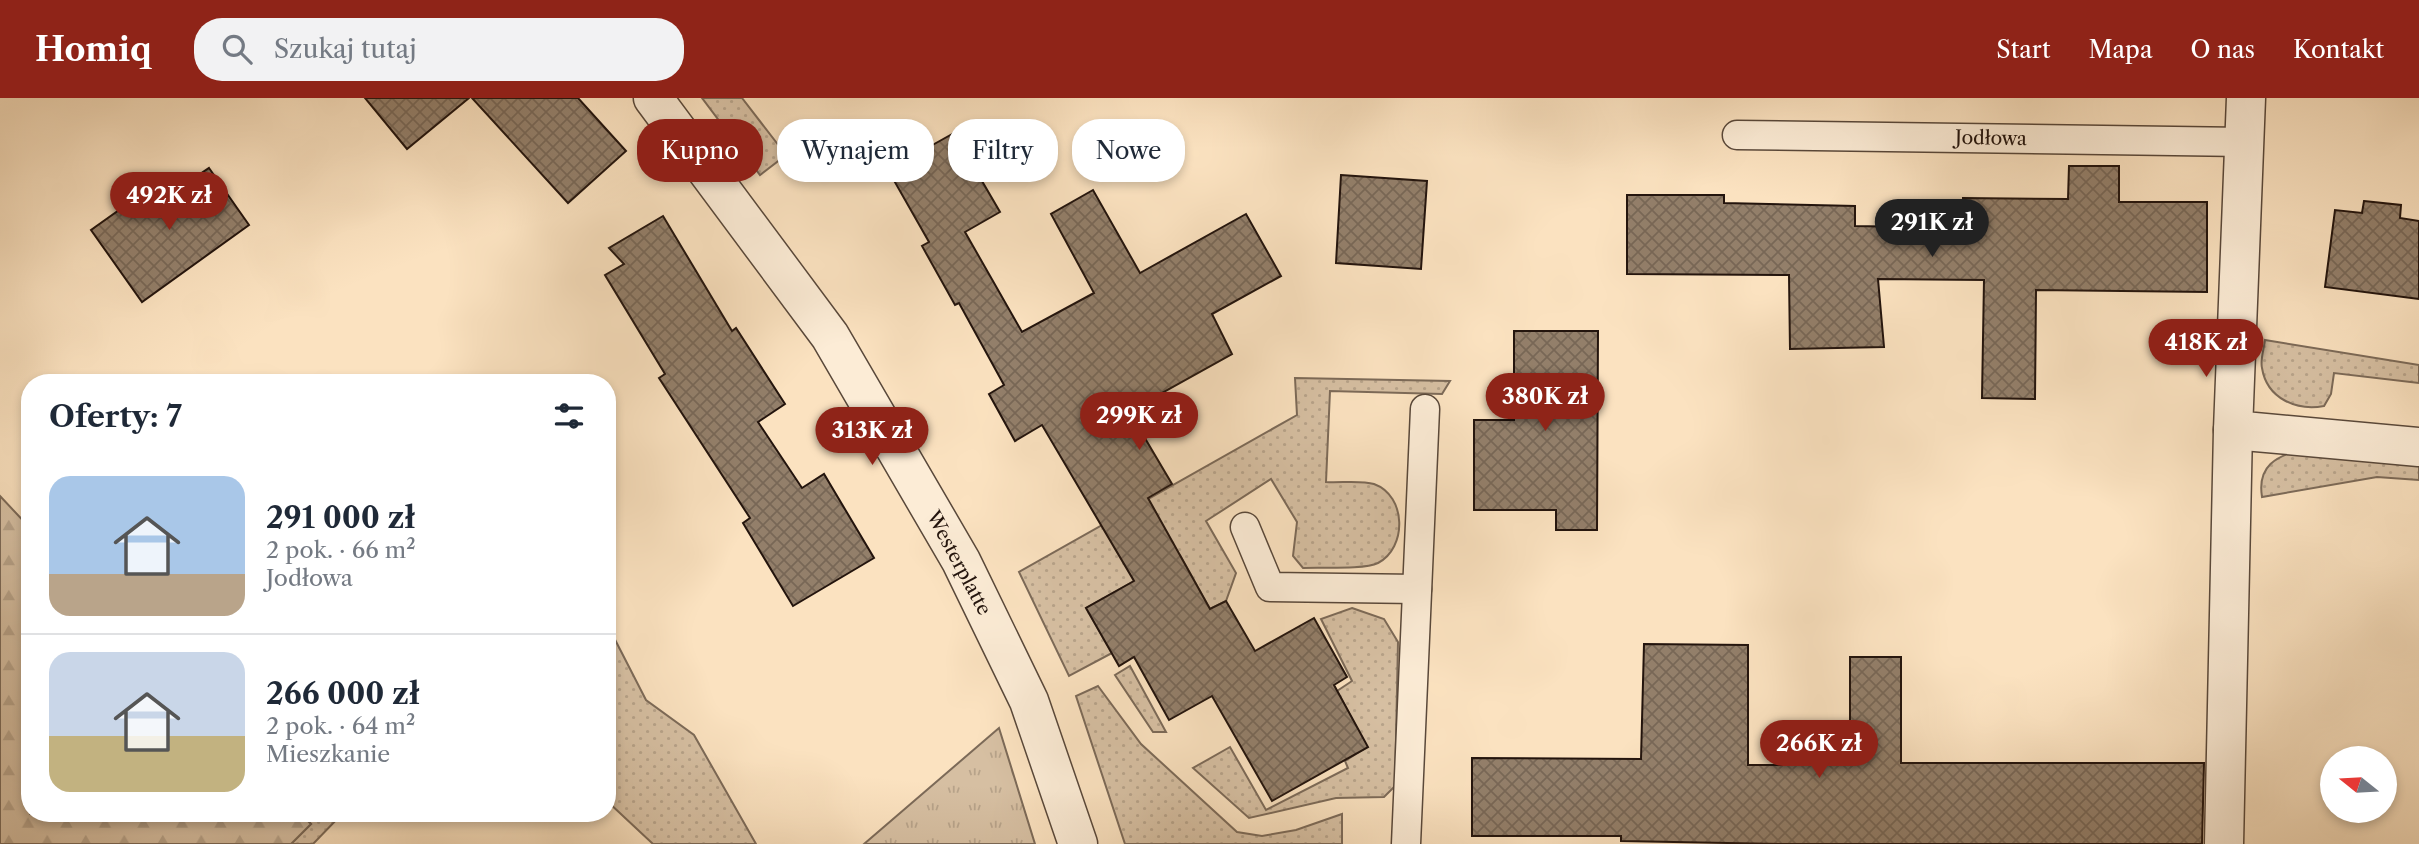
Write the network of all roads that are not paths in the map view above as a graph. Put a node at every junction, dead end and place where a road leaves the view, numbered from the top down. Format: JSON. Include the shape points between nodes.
{"nodes":[{"id":1,"x":653,"y":98,"type":"edge"},
{"id":2,"x":2246,"y":98,"type":"edge"},
{"id":3,"x":1737,"y":135,"type":"dead end"},
{"id":4,"x":2245,"y":142,"type":"junction"},
{"id":5,"x":1425,"y":409,"type":"dead end"},
{"id":6,"x":2233,"y":429,"type":"junction"},
{"id":7,"x":2419,"y":447,"type":"edge"},
{"id":8,"x":1245,"y":527,"type":"dead end"},
{"id":9,"x":1418,"y":589,"type":"junction"},
{"id":10,"x":1078,"y":844,"type":"edge"},
{"id":11,"x":1406,"y":844,"type":"edge"},
{"id":12,"x":2224,"y":844,"type":"edge"}],
"edges":[{"from":1,"to":10,"type":"street","name":"Westerplatte","via":[[830,336],[961,561],[1029,701]]},
{"from":2,"to":4,"type":"street"},
{"from":3,"to":4,"type":"lane","name":"Jodłowa"},
{"from":4,"to":6,"type":"street"},
{"from":5,"to":9,"type":"lane"},
{"from":6,"to":7,"type":"street"},
{"from":6,"to":12,"type":"street"},
{"from":8,"to":9,"type":"lane","via":[[1270,587]]},
{"from":9,"to":11,"type":"lane"}]}
